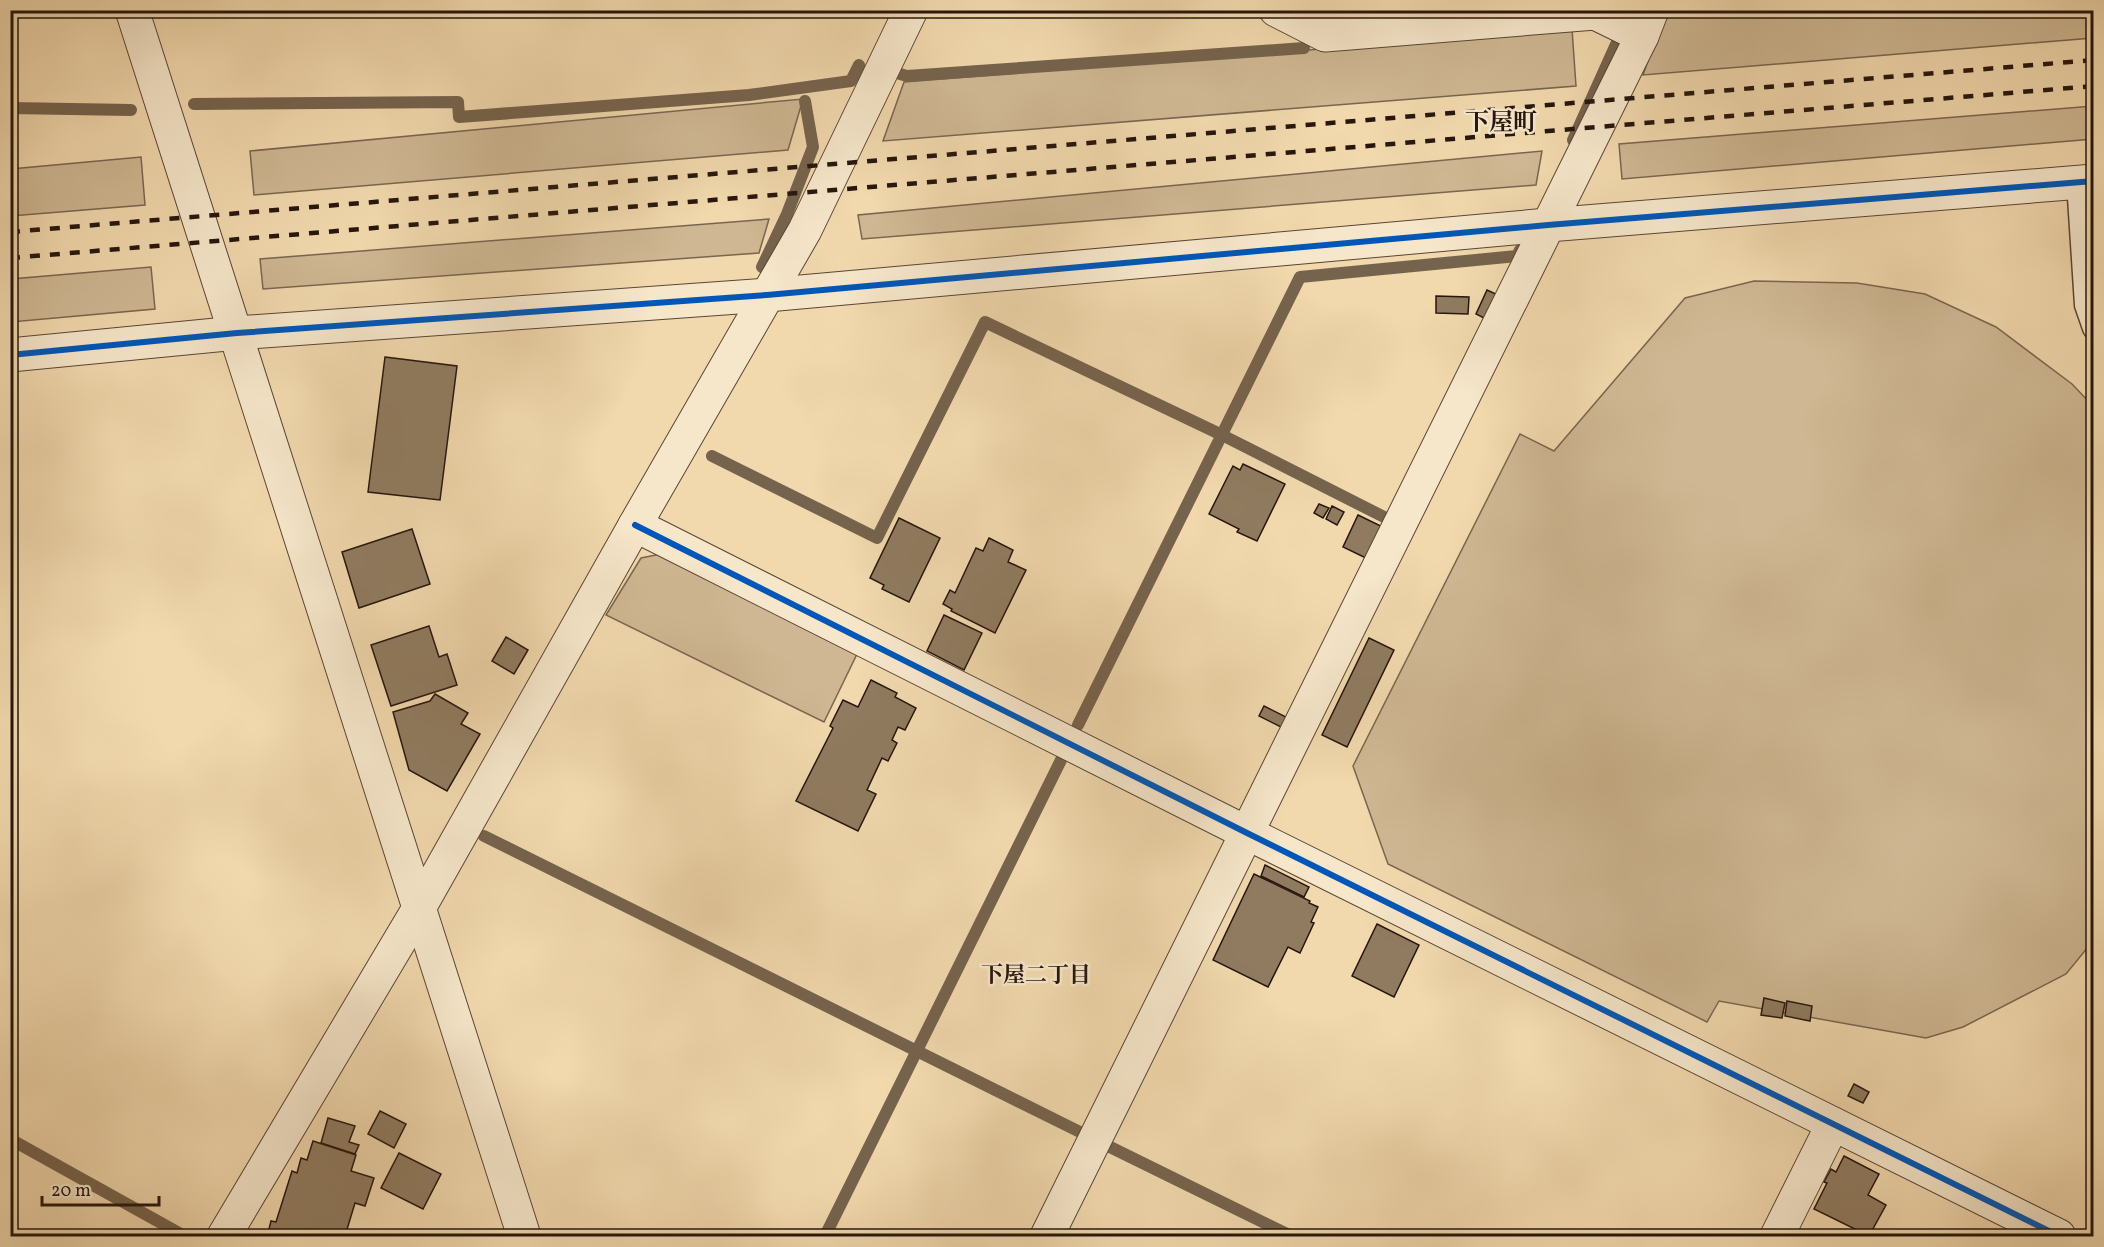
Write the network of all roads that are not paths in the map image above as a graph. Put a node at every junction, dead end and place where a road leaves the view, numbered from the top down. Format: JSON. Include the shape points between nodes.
{"nodes":[{"id":1,"x":132,"y":10,"type":"edge"},
{"id":2,"x":911,"y":10,"type":"edge"},
{"id":3,"x":1276,"y":10,"type":"edge"},
{"id":4,"x":1647,"y":23,"type":"edge"},
{"id":5,"x":2086,"y":182,"type":"edge"},
{"id":6,"x":1548,"y":225,"type":"junction"},
{"id":7,"x":766,"y":295,"type":"junction"},
{"id":8,"x":2094,"y":328,"type":"edge"},
{"id":9,"x":237,"y":333,"type":"junction"},
{"id":10,"x":10,"y":355,"type":"edge"},
{"id":11,"x":635,"y":525,"type":"junction"},
{"id":12,"x":1247,"y":833,"type":"junction"},
{"id":13,"x":418,"y":910,"type":"junction"},
{"id":14,"x":1833,"y":1124,"type":"junction"},
{"id":15,"x":224,"y":1236,"type":"edge"},
{"id":16,"x":524,"y":1236,"type":"edge"},
{"id":17,"x":1047,"y":1236,"type":"edge"},
{"id":18,"x":1777,"y":1236,"type":"edge"},
{"id":19,"x":2060,"y":1236,"type":"edge"}],
"edges":[{"from":1,"to":9,"type":"street"},
{"from":2,"to":7,"type":"street","via":[[805,230]]},
{"from":3,"to":4,"type":"street","via":[[1325,34],[1595,13]]},
{"from":4,"to":6,"type":"street"},
{"from":5,"to":6,"type":"street"},
{"from":5,"to":8,"type":"lane","via":[[2086,305]]},
{"from":6,"to":7,"type":"street"},
{"from":6,"to":12,"type":"street"},
{"from":7,"to":9,"type":"street"},
{"from":7,"to":11,"type":"street"},
{"from":9,"to":10,"type":"street"},
{"from":9,"to":13,"type":"street"},
{"from":11,"to":12,"type":"street"},
{"from":11,"to":13,"type":"street"},
{"from":12,"to":14,"type":"street"},
{"from":12,"to":17,"type":"street"},
{"from":13,"to":15,"type":"street"},
{"from":13,"to":16,"type":"street"},
{"from":14,"to":18,"type":"street"},
{"from":14,"to":19,"type":"street"}]}
